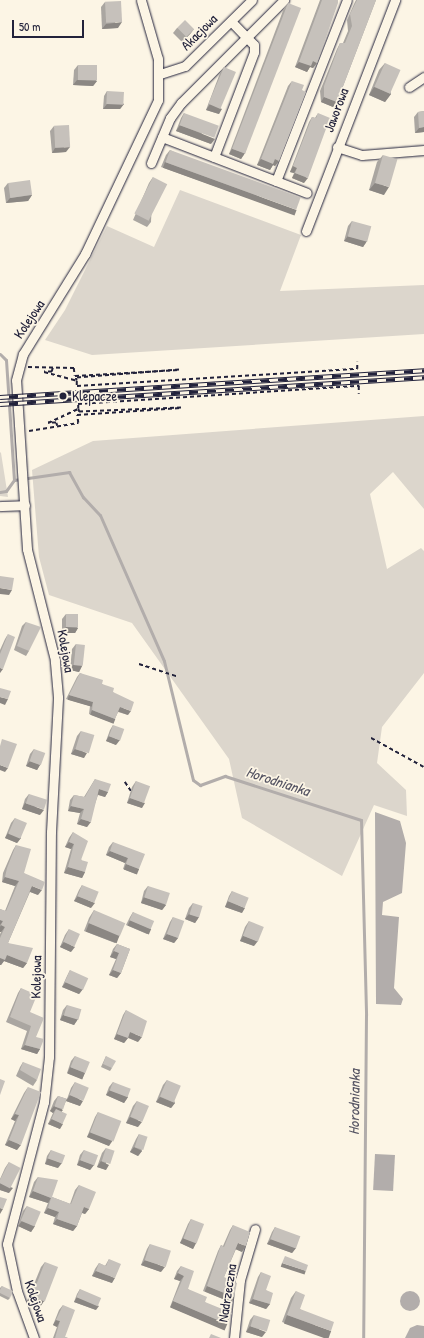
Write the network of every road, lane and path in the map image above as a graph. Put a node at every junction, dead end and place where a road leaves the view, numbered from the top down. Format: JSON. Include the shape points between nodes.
{"nodes":[{"id":1,"x":141,"y":0,"type":"edge"},
{"id":2,"x":252,"y":0,"type":"edge"},
{"id":3,"x":284,"y":0,"type":"edge"},
{"id":4,"x":347,"y":0,"type":"edge"},
{"id":5,"x":395,"y":0,"type":"edge"},
{"id":6,"x":231,"y":21,"type":"junction"},
{"id":7,"x":246,"y":37,"type":"junction"},
{"id":8,"x":160,"y":74,"type":"junction"},
{"id":9,"x":424,"y":77,"type":"edge"},
{"id":10,"x":409,"y":87,"type":"dead end"},
{"id":11,"x":162,"y":137,"type":"junction"},
{"id":12,"x":337,"y":147,"type":"junction"},
{"id":13,"x":424,"y":150,"type":"edge"},
{"id":14,"x":214,"y":157,"type":"junction"},
{"id":15,"x":151,"y":163,"type":"dead end"},
{"id":16,"x":276,"y":181,"type":"junction"},
{"id":17,"x":307,"y":193,"type":"dead end"},
{"id":18,"x":306,"y":231,"type":"dead end"},
{"id":19,"x":357,"y":362,"type":"dead end"},
{"id":20,"x":19,"y":367,"type":"junction"},
{"id":21,"x":53,"y":368,"type":"junction"},
{"id":22,"x":77,"y":381,"type":"junction"},
{"id":23,"x":359,"y":394,"type":"dead end"},
{"id":24,"x":78,"y":409,"type":"junction"},
{"id":25,"x":57,"y":426,"type":"junction"},
{"id":26,"x":19,"y":432,"type":"junction"},
{"id":27,"x":25,"y":505,"type":"junction"},
{"id":28,"x":0,"y":506,"type":"edge"},
{"id":29,"x":139,"y":664,"type":"dead end"},
{"id":30,"x":176,"y":676,"type":"dead end"},
{"id":31,"x":371,"y":738,"type":"dead end"},
{"id":32,"x":424,"y":767,"type":"edge"},
{"id":33,"x":125,"y":782,"type":"dead end"},
{"id":34,"x":131,"y":792,"type":"edge"},
{"id":35,"x":255,"y":1229,"type":"dead end"},
{"id":36,"x":34,"y":1338,"type":"edge"},
{"id":37,"x":234,"y":1338,"type":"edge"}],
"edges":[{"from":1,"to":8,"type":"street","name":"Kolejowa"},
{"from":2,"to":6,"type":"street","name":"Akacjowa"},
{"from":3,"to":7,"type":"street"},
{"from":4,"to":16,"type":"street"},
{"from":5,"to":12,"type":"street","name":"Jaworowa"},
{"from":6,"to":7,"type":"street"},
{"from":6,"to":8,"type":"street","name":"Akacjowa","via":[[185,66]]},
{"from":7,"to":11,"type":"street","via":[[185,98]]},
{"from":7,"to":14,"type":"street","via":[[254,52]]},
{"from":8,"to":20,"type":"street","name":"Kolejowa","via":[[158,100],[149,124],[85,254],[23,354]]},
{"from":9,"to":10,"type":"street"},
{"from":11,"to":14,"type":"street"},
{"from":11,"to":15,"type":"street"},
{"from":12,"to":13,"type":"street","via":[[362,155]]},
{"from":12,"to":18,"type":"street","name":"Jaworowa"},
{"from":14,"to":16,"type":"street"},
{"from":16,"to":17,"type":"street"},
{"from":19,"to":22,"type":"path","via":[[358,369],[77,386]]},
{"from":20,"to":21,"type":"path"},
{"from":20,"to":26,"type":"street","name":"Kolejowa","via":[[16,388]]},
{"from":21,"to":22,"type":"path","via":[[52,372],[44,372]]},
{"from":21,"to":22,"type":"path","via":[[74,368],[75,376],[179,370],[76,378]]},
{"from":23,"to":24,"type":"path","via":[[358,386],[78,404]]},
{"from":24,"to":25,"type":"path","via":[[48,423],[56,422]]},
{"from":24,"to":25,"type":"path","via":[[79,412],[181,408],[77,415],[78,423]]},
{"from":25,"to":26,"type":"path"},
{"from":26,"to":27,"type":"street","name":"Kolejowa"},
{"from":27,"to":28,"type":"street"},
{"from":27,"to":36,"type":"street","name":"Kolejowa","via":[[27,549],[55,660],[58,697],[51,832],[49,1057],[44,1102],[9,1225],[7,1244],[9,1262]]},
{"from":29,"to":30,"type":"path"},
{"from":31,"to":32,"type":"path"},
{"from":33,"to":34,"type":"path"},
{"from":35,"to":37,"type":"street","name":"Nadrzeczna","via":[[240,1280]]}]}
